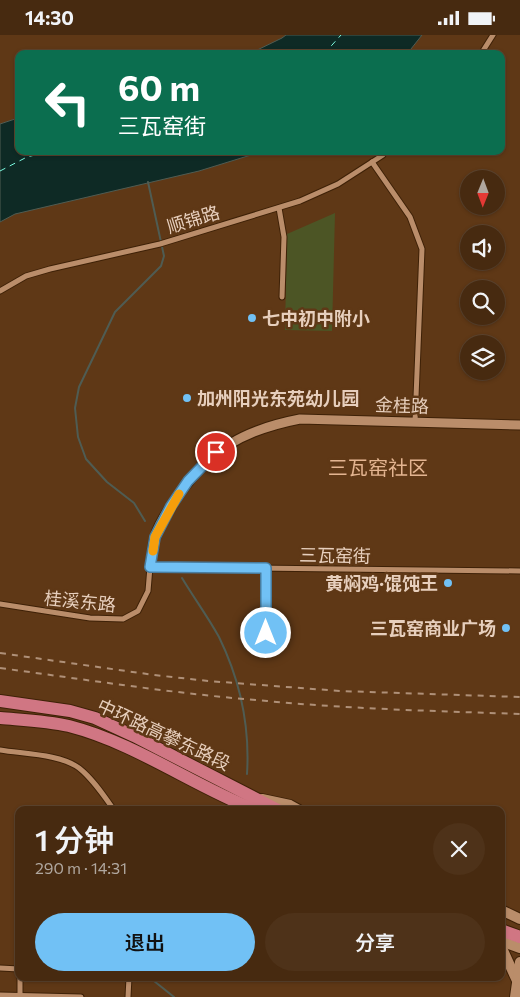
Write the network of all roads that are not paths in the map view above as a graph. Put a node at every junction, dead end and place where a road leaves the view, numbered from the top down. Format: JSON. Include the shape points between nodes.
{"nodes":[{"id":1,"x":493,"y":35,"type":"edge"},
{"id":2,"x":484,"y":50,"type":"edge"},
{"id":3,"x":383,"y":155,"type":"edge"},
{"id":4,"x":372,"y":162,"type":"junction"},
{"id":5,"x":279,"y":208,"type":"junction"},
{"id":6,"x":0,"y":291,"type":"edge"},
{"id":7,"x":282,"y":297,"type":"dead end"},
{"id":8,"x":415,"y":422,"type":"junction"},
{"id":9,"x":520,"y":425,"type":"edge"},
{"id":10,"x":150,"y":567,"type":"junction"},
{"id":11,"x":266,"y":568,"type":"junction"},
{"id":12,"x":520,"y":571,"type":"edge"},
{"id":13,"x":0,"y":604,"type":"edge"},
{"id":14,"x":266,"y":633,"type":"dead end"},
{"id":15,"x":0,"y":701,"type":"edge"},
{"id":16,"x":0,"y":718,"type":"edge"},
{"id":17,"x":0,"y":750,"type":"edge"},
{"id":18,"x":111,"y":806,"type":"edge"},
{"id":19,"x":248,"y":806,"type":"edge"},
{"id":20,"x":248,"y":806,"type":"edge"},
{"id":21,"x":270,"y":806,"type":"edge"},
{"id":22,"x":292,"y":806,"type":"edge"},
{"id":23,"x":505,"y":912,"type":"edge"},
{"id":24,"x":520,"y":919,"type":"edge"},
{"id":25,"x":505,"y":923,"type":"edge"},
{"id":26,"x":520,"y":929,"type":"edge"},
{"id":27,"x":505,"y":931,"type":"edge"},
{"id":28,"x":520,"y":937,"type":"edge"},
{"id":29,"x":505,"y":942,"type":"edge"},
{"id":30,"x":520,"y":948,"type":"edge"},
{"id":31,"x":505,"y":954,"type":"edge"},
{"id":32,"x":520,"y":962,"type":"edge"},
{"id":33,"x":0,"y":968,"type":"edge"},
{"id":34,"x":15,"y":969,"type":"edge"},
{"id":35,"x":20,"y":981,"type":"edge"},
{"id":36,"x":129,"y":981,"type":"edge"},
{"id":37,"x":518,"y":983,"type":"junction"},
{"id":38,"x":0,"y":995,"type":"edge"},
{"id":39,"x":20,"y":996,"type":"edge"},
{"id":40,"x":81,"y":997,"type":"edge"},
{"id":41,"x":128,"y":997,"type":"edge"},
{"id":42,"x":514,"y":997,"type":"edge"}],
"edges":[{"from":1,"to":2,"type":"street"},
{"from":3,"to":4,"type":"street","name":"顺锦路"},
{"from":4,"to":5,"type":"street","name":"顺锦路","via":[[338,184]]},
{"from":4,"to":8,"type":"street","via":[[410,217],[422,249]]},
{"from":5,"to":6,"type":"street","name":"顺锦路","via":[[160,244],[26,276]]},
{"from":5,"to":7,"type":"street","via":[[284,237]]},
{"from":8,"to":9,"type":"street","name":"金桂路"},
{"from":8,"to":10,"type":"street","name":"金桂路","via":[[300,419],[254,430],[216,452],[188,481],[155,537]]},
{"from":10,"to":11,"type":"street","name":"三瓦窑街"},
{"from":10,"to":13,"type":"street","name":"桂溪东路","via":[[148,591],[138,611],[122,619],[90,618]]},
{"from":11,"to":12,"type":"street","name":"三瓦窑街"},
{"from":11,"to":14,"type":"street"},
{"from":15,"to":19,"type":"main road","name":"中环路高攀东路段","via":[[95,718],[134,736]]},
{"from":16,"to":20,"type":"main road","name":"中环路高攀东路段","via":[[67,725],[91,733]]},
{"from":17,"to":18,"type":"street","via":[[56,758],[79,768]]},
{"from":21,"to":22,"type":"main road"},
{"from":23,"to":24,"type":"main road"},
{"from":25,"to":26,"type":"main road"},
{"from":27,"to":28,"type":"main road"},
{"from":29,"to":30,"type":"main road"},
{"from":31,"to":37,"type":"main road"},
{"from":32,"to":37,"type":"main road"},
{"from":33,"to":34,"type":"street"},
{"from":35,"to":39,"type":"street"},
{"from":36,"to":41,"type":"street"},
{"from":37,"to":42,"type":"main road"},
{"from":38,"to":39,"type":"street"},
{"from":39,"to":40,"type":"street"}]}
